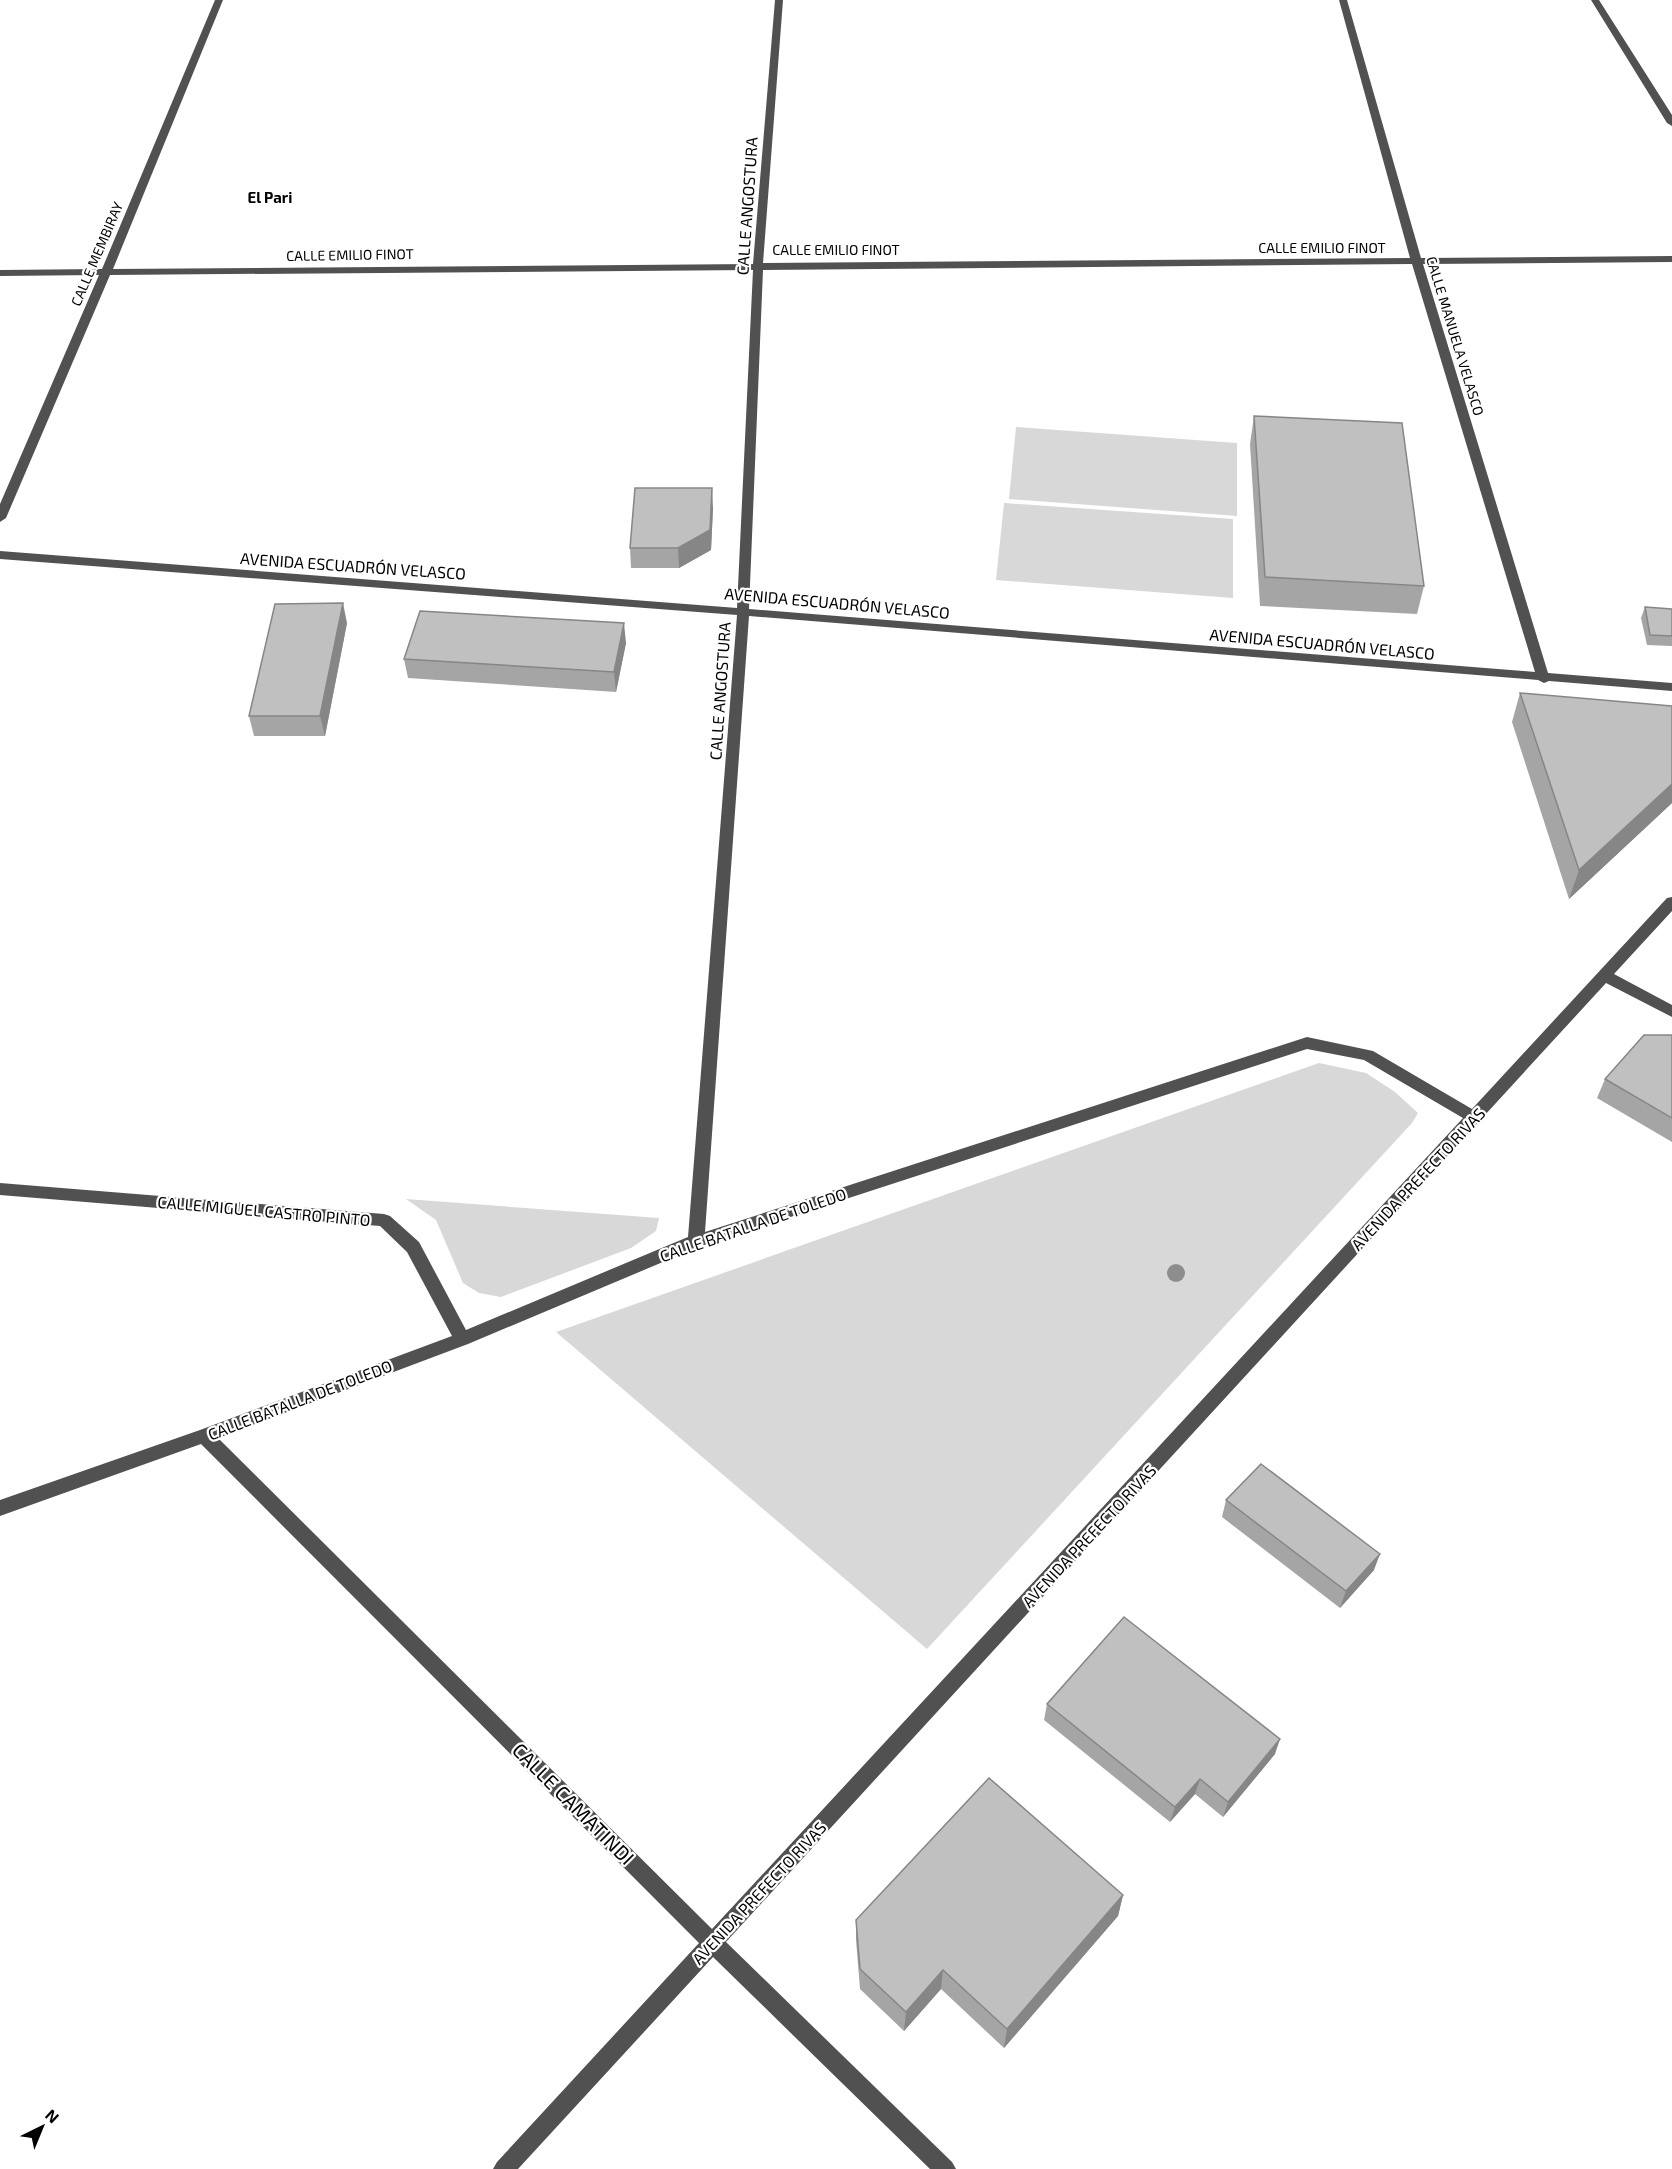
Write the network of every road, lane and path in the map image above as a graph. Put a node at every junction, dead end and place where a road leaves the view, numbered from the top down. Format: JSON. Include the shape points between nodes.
{"nodes":[{"id":1,"x":219,"y":0,"type":"edge"},
{"id":2,"x":779,"y":0,"type":"edge"},
{"id":3,"x":1343,"y":0,"type":"edge"},
{"id":4,"x":1595,"y":0,"type":"edge"},
{"id":5,"x":1672,"y":123,"type":"edge"},
{"id":6,"x":1672,"y":259,"type":"edge"},
{"id":7,"x":1416,"y":263,"type":"junction"},
{"id":8,"x":758,"y":266,"type":"junction"},
{"id":9,"x":106,"y":272,"type":"junction"},
{"id":10,"x":0,"y":273,"type":"edge"},
{"id":11,"x":0,"y":518,"type":"edge"},
{"id":12,"x":0,"y":555,"type":"edge"},
{"id":13,"x":743,"y":612,"type":"junction"},
{"id":14,"x":1544,"y":679,"type":"junction"},
{"id":15,"x":1672,"y":687,"type":"edge"},
{"id":16,"x":1672,"y":902,"type":"edge"},
{"id":17,"x":1605,"y":976,"type":"junction"},
{"id":18,"x":1672,"y":1012,"type":"edge"},
{"id":19,"x":1475,"y":1118,"type":"junction"},
{"id":20,"x":0,"y":1189,"type":"edge"},
{"id":21,"x":696,"y":1241,"type":"junction"},
{"id":22,"x":462,"y":1339,"type":"junction"},
{"id":23,"x":204,"y":1436,"type":"junction"},
{"id":24,"x":0,"y":1508,"type":"edge"},
{"id":25,"x":713,"y":1943,"type":"junction"},
{"id":26,"x":504,"y":2169,"type":"edge"},
{"id":27,"x":945,"y":2169,"type":"edge"}],
"edges":[{"from":1,"to":9,"type":"street","name":"CALLE MEMBIRAY"},
{"from":2,"to":8,"type":"street","name":"CALLE ANGOSTURA"},
{"from":3,"to":7,"type":"street","name":"CALLE MANUELA VELASCO"},
{"from":4,"to":5,"type":"street"},
{"from":6,"to":7,"type":"street","name":"CALLE EMILIO FINOT"},
{"from":7,"to":8,"type":"street","name":"CALLE EMILIO FINOT"},
{"from":7,"to":14,"type":"street","name":"CALLE MANUELA VELASCO"},
{"from":8,"to":9,"type":"street","name":"CALLE EMILIO FINOT"},
{"from":8,"to":13,"type":"street","name":"CALLE ANGOSTURA"},
{"from":9,"to":10,"type":"street","name":"CALLE EMILIO FINOT"},
{"from":9,"to":11,"type":"street","name":"CALLE MEMBIRAY"},
{"from":12,"to":13,"type":"street","name":"AVENIDA ESCUADRÓN VELASCO"},
{"from":13,"to":14,"type":"street","name":"AVENIDA ESCUADRÓN VELASCO"},
{"from":13,"to":21,"type":"street","name":"CALLE ANGOSTURA"},
{"from":14,"to":15,"type":"street","name":"AVENIDA ESCUADRÓN VELASCO"},
{"from":16,"to":17,"type":"street","name":"AVENIDA PREFECTO RIVAS"},
{"from":17,"to":18,"type":"street"},
{"from":17,"to":19,"type":"street","name":"AVENIDA PREFECTO RIVAS"},
{"from":19,"to":21,"type":"street","name":"CALLE BATALLA DE TOLEDO","via":[[1368,1055],[1307,1043]]},
{"from":19,"to":25,"type":"street","name":"AVENIDA PREFECTO RIVAS"},
{"from":20,"to":22,"type":"street","name":"CALLE MIGUEL CASTRO PINTO","via":[[384,1221],[413,1246]]},
{"from":21,"to":22,"type":"street","name":"CALLE BATALLA DE TOLEDO"},
{"from":22,"to":23,"type":"street","name":"CALLE BATALLA DE TOLEDO"},
{"from":23,"to":24,"type":"street","name":"CALLE BATALLA DE TOLEDO"},
{"from":23,"to":25,"type":"street","name":"CALLE CAMATINDI"},
{"from":25,"to":26,"type":"street","name":"AVENIDA PREFECTO RIVAS"},
{"from":25,"to":27,"type":"street","name":"CALLE CAMATINDI"}]}
